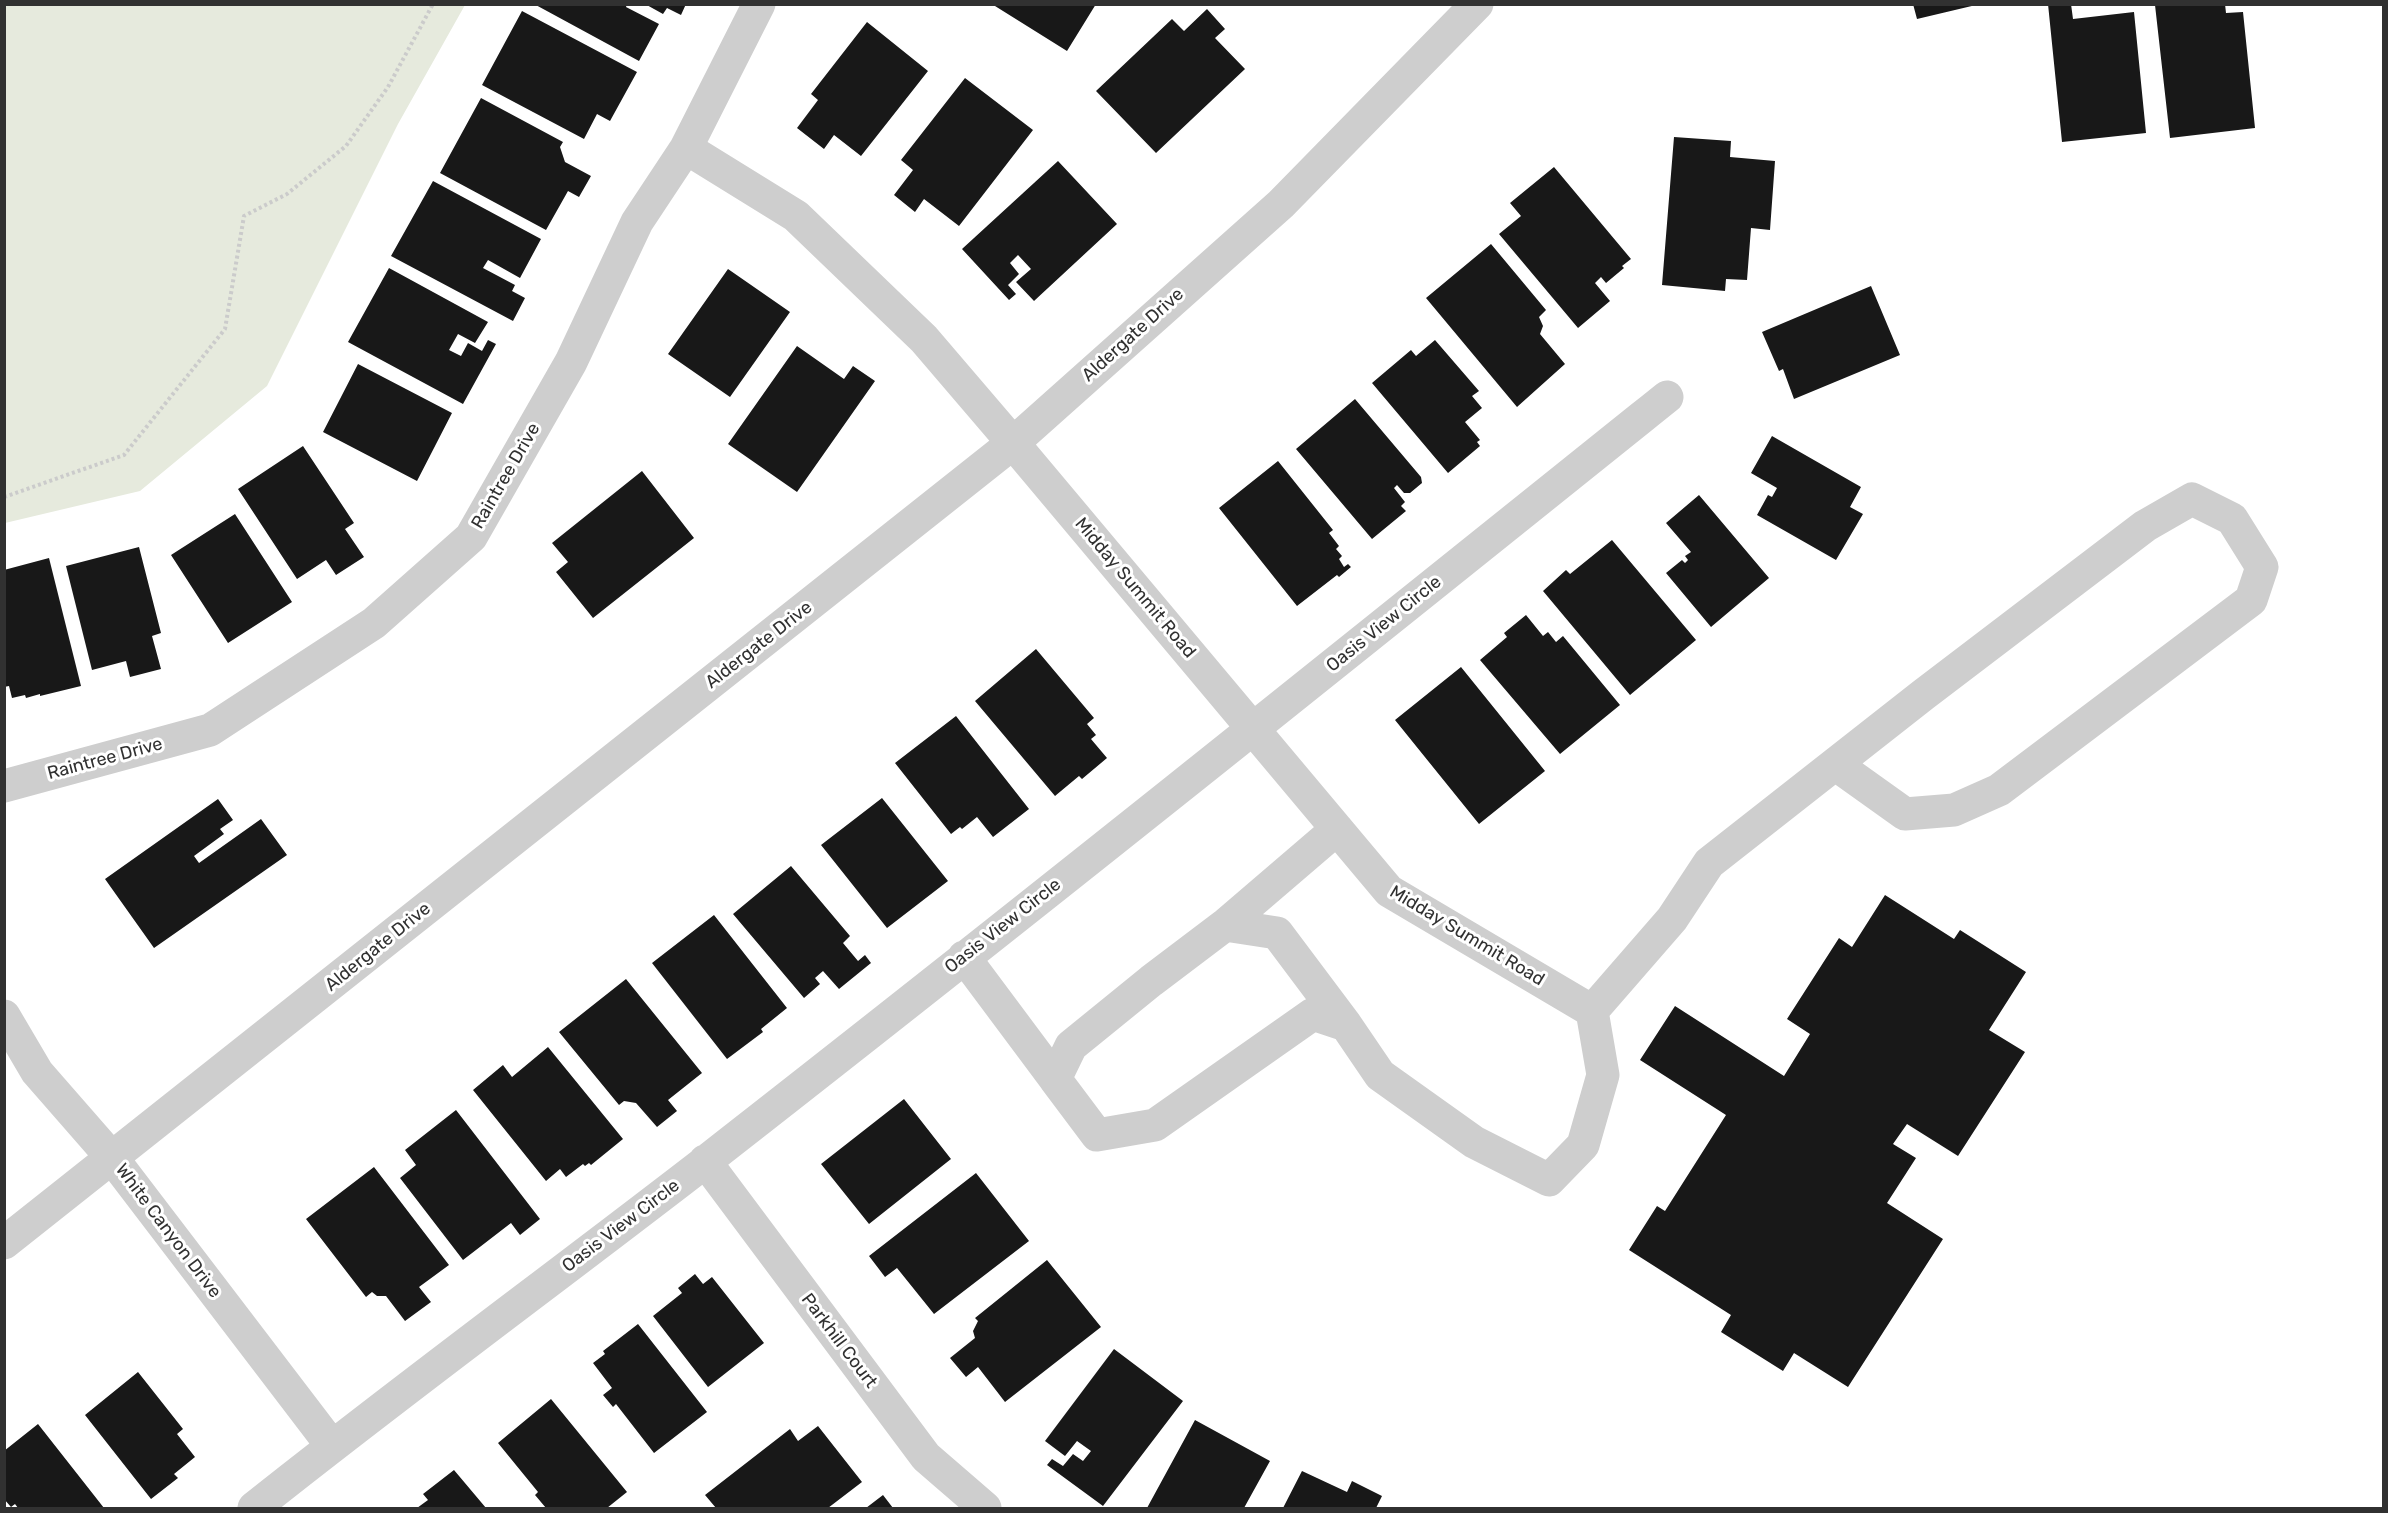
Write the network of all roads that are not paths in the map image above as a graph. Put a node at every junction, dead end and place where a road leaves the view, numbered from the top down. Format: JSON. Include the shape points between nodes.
{"nodes":[{"id":1,"x":759,"y":4,"type":"edge"},
{"id":2,"x":1476,"y":4,"type":"edge"},
{"id":3,"x":686,"y":148,"type":"junction"},
{"id":4,"x":1667,"y":397,"type":"dead end"},
{"id":5,"x":1013,"y":443,"type":"junction"},
{"id":6,"x":1253,"y":729,"type":"junction"},
{"id":7,"x":1835,"y":764,"type":"junction"},
{"id":8,"x":4,"y":786,"type":"edge"},
{"id":9,"x":1337,"y":829,"type":"junction"},
{"id":10,"x":1225,"y":925,"type":"junction"},
{"id":11,"x":964,"y":957,"type":"junction"},
{"id":12,"x":1592,"y":1011,"type":"junction"},
{"id":13,"x":4,"y":1016,"type":"edge"},
{"id":14,"x":1346,"y":1025,"type":"junction"},
{"id":15,"x":1054,"y":1079,"type":"junction"},
{"id":16,"x":113,"y":1159,"type":"junction"},
{"id":17,"x":705,"y":1161,"type":"junction"},
{"id":18,"x":4,"y":1243,"type":"edge"},
{"id":19,"x":332,"y":1446,"type":"junction"},
{"id":20,"x":254,"y":1509,"type":"edge"},
{"id":21,"x":985,"y":1509,"type":"edge"}],
"edges":[{"from":1,"to":3,"type":"street","name":"Raintree Drive"},
{"from":2,"to":5,"type":"street","name":"Aldergate Drive","via":[[1281,204]]},
{"from":3,"to":5,"type":"street","name":"Midday Summit Road","via":[[796,216],[924,339]]},
{"from":3,"to":8,"type":"street","name":"Raintree Drive","via":[[637,222],[571,362],[471,537],[374,623],[210,730]]},
{"from":4,"to":6,"type":"street","name":"Oasis View Circle"},
{"from":5,"to":6,"type":"street","name":"Midday Summit Road"},
{"from":5,"to":16,"type":"street","name":"Aldergate Drive"},
{"from":6,"to":9,"type":"street","name":"Midday Summit Road"},
{"from":6,"to":11,"type":"street","name":"Oasis View Circle"},
{"from":7,"to":7,"type":"street","via":[[2145,526],[2192,499],[2232,519],[2262,567],[2251,600],[1999,790],[1954,810],[1905,814]]},
{"from":7,"to":12,"type":"street","via":[[1709,863],[1672,919]]},
{"from":9,"to":10,"type":"street"},
{"from":9,"to":12,"type":"street","name":"Midday Summit Road","via":[[1389,891]]},
{"from":10,"to":14,"type":"street","via":[[1277,933]]},
{"from":10,"to":15,"type":"street","via":[[1071,1046]]},
{"from":11,"to":15,"type":"street"},
{"from":11,"to":17,"type":"street","name":"Oasis View Circle"},
{"from":12,"to":14,"type":"street","via":[[1603,1075],[1583,1145],[1550,1180],[1474,1142],[1380,1075]]},
{"from":13,"to":16,"type":"street","name":"White Canyon Drive","via":[[37,1072]]},
{"from":14,"to":15,"type":"street","via":[[1313,1014],[1155,1125],[1096,1135]]},
{"from":16,"to":18,"type":"street","name":"Aldergate Drive"},
{"from":16,"to":19,"type":"street","name":"White Canyon Drive"},
{"from":17,"to":19,"type":"street","name":"Oasis View Circle"},
{"from":17,"to":21,"type":"street","name":"Parkhill Court","via":[[926,1457]]},
{"from":19,"to":20,"type":"street","name":"Oasis View Circle"}]}
